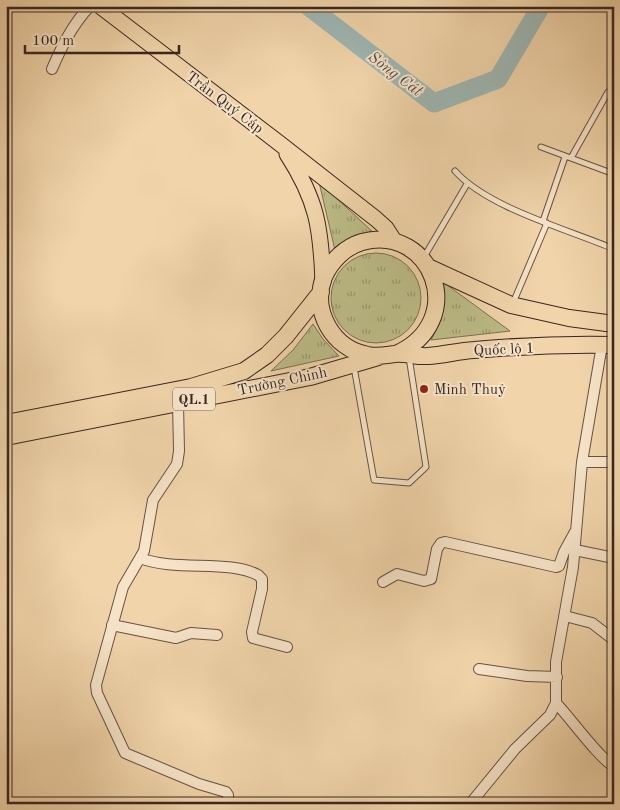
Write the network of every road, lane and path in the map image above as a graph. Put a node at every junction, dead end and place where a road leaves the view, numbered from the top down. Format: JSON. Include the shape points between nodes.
{"nodes":[{"id":1,"x":90,"y":6,"type":"edge"},
{"id":2,"x":100,"y":6,"type":"edge"},
{"id":3,"x":52,"y":69,"type":"dead end"},
{"id":4,"x":614,"y":91,"type":"edge"},
{"id":5,"x":279,"y":142,"type":"junction"},
{"id":6,"x":540,"y":147,"type":"dead end"},
{"id":7,"x":568,"y":158,"type":"junction"},
{"id":8,"x":455,"y":171,"type":"dead end"},
{"id":9,"x":614,"y":174,"type":"edge"},
{"id":10,"x":467,"y":184,"type":"junction"},
{"id":11,"x":545,"y":222,"type":"junction"},
{"id":12,"x":395,"y":242,"type":"junction"},
{"id":13,"x":614,"y":249,"type":"edge"},
{"id":14,"x":425,"y":263,"type":"junction"},
{"id":15,"x":322,"y":287,"type":"junction"},
{"id":16,"x":614,"y":294,"type":"edge"},
{"id":17,"x":511,"y":305,"type":"junction"},
{"id":18,"x":612,"y":324,"type":"edge"},
{"id":19,"x":608,"y":345,"type":"edge"},
{"id":20,"x":395,"y":355,"type":"junction"},
{"id":21,"x":354,"y":365,"type":"junction"},
{"id":22,"x":178,"y":402,"type":"junction"},
{"id":23,"x":6,"y":423,"type":"edge"},
{"id":24,"x":6,"y":437,"type":"edge"},
{"id":25,"x":582,"y":462,"type":"junction"},
{"id":26,"x":614,"y":462,"type":"edge"},
{"id":27,"x":577,"y":530,"type":"junction"},
{"id":28,"x":575,"y":550,"type":"junction"},
{"id":29,"x":140,"y":558,"type":"junction"},
{"id":30,"x":614,"y":558,"type":"edge"},
{"id":31,"x":383,"y":582,"type":"dead end"},
{"id":32,"x":565,"y":616,"type":"junction"},
{"id":33,"x":112,"y":625,"type":"junction"},
{"id":34,"x":217,"y":635,"type":"dead end"},
{"id":35,"x":614,"y":640,"type":"edge"},
{"id":36,"x":288,"y":647,"type":"dead end"},
{"id":37,"x":479,"y":669,"type":"dead end"},
{"id":38,"x":557,"y":677,"type":"junction"},
{"id":39,"x":556,"y":703,"type":"junction"},
{"id":40,"x":614,"y":766,"type":"edge"},
{"id":41,"x":228,"y":804,"type":"edge"},
{"id":42,"x":470,"y":804,"type":"edge"}],
"edges":[{"from":1,"to":3,"type":"street","via":[[63,42]]},
{"from":2,"to":5,"type":"main road","name":"Trần Quý Cáp"},
{"from":4,"to":7,"type":"lane","via":[[608,92]]},
{"from":5,"to":12,"type":"main road","name":"Trần Quý Cáp","via":[[386,228]]},
{"from":5,"to":15,"type":"main road","name":"Trần Quý Cáp","via":[[313,203],[321,238]]},
{"from":6,"to":7,"type":"lane"},
{"from":7,"to":9,"type":"lane"},
{"from":7,"to":11,"type":"lane"},
{"from":8,"to":10,"type":"lane"},
{"from":10,"to":11,"type":"lane"},
{"from":10,"to":14,"type":"lane"},
{"from":11,"to":13,"type":"lane"},
{"from":11,"to":17,"type":"lane"},
{"from":12,"to":14,"type":"highway","number":"QL.1","via":[[410,249]]},
{"from":12,"to":15,"type":"highway","number":"QL.1","via":[[372,240],[350,247],[333,262]]},
{"from":14,"to":17,"type":"highway","number":"QL.1"},
{"from":14,"to":20,"type":"highway","number":"QL.1","via":[[437,292],[434,318],[419,340]]},
{"from":15,"to":20,"type":"highway","number":"QL.1","via":[[322,314],[332,333],[348,348],[368,355]]},
{"from":15,"to":23,"type":"highway","name":"Trường Chinh","number":"QL.1","via":[[277,345],[244,371],[191,387]]},
{"from":16,"to":18,"type":"lane"},
{"from":17,"to":18,"type":"highway","number":"QL.1"},
{"from":19,"to":20,"type":"highway","name":"Quốc lộ 1","number":"QL.1","via":[[473,350],[429,356]]},
{"from":19,"to":25,"type":"street"},
{"from":20,"to":21,"type":"highway","name":"Trường Chinh","number":"QL.1"},
{"from":20,"to":21,"type":"lane","via":[[426,467],[409,483],[374,480]]},
{"from":21,"to":22,"type":"highway","name":"Trường Chinh","number":"QL.1","via":[[310,377]]},
{"from":22,"to":24,"type":"highway","name":"Trường Chinh","number":"QL.1"},
{"from":22,"to":29,"type":"street","via":[[177,464],[153,500]]},
{"from":25,"to":26,"type":"street"},
{"from":25,"to":27,"type":"street"},
{"from":27,"to":28,"type":"street"},
{"from":27,"to":31,"type":"street","via":[[556,567],[445,542],[438,549],[431,579],[424,581],[397,574]]},
{"from":28,"to":30,"type":"street"},
{"from":28,"to":32,"type":"street"},
{"from":29,"to":33,"type":"street","via":[[123,587]]},
{"from":29,"to":36,"type":"street","via":[[154,563],[227,568],[258,574],[262,583],[252,632],[254,638]]},
{"from":32,"to":35,"type":"street","via":[[592,622]]},
{"from":32,"to":38,"type":"street","via":[[557,655]]},
{"from":33,"to":34,"type":"street","via":[[176,638],[191,633]]},
{"from":33,"to":41,"type":"street","via":[[96,685],[122,750],[191,781],[226,792]]},
{"from":37,"to":38,"type":"street"},
{"from":38,"to":39,"type":"street"},
{"from":39,"to":40,"type":"street","via":[[600,757]]},
{"from":39,"to":42,"type":"street","via":[[550,715],[515,749]]}]}
